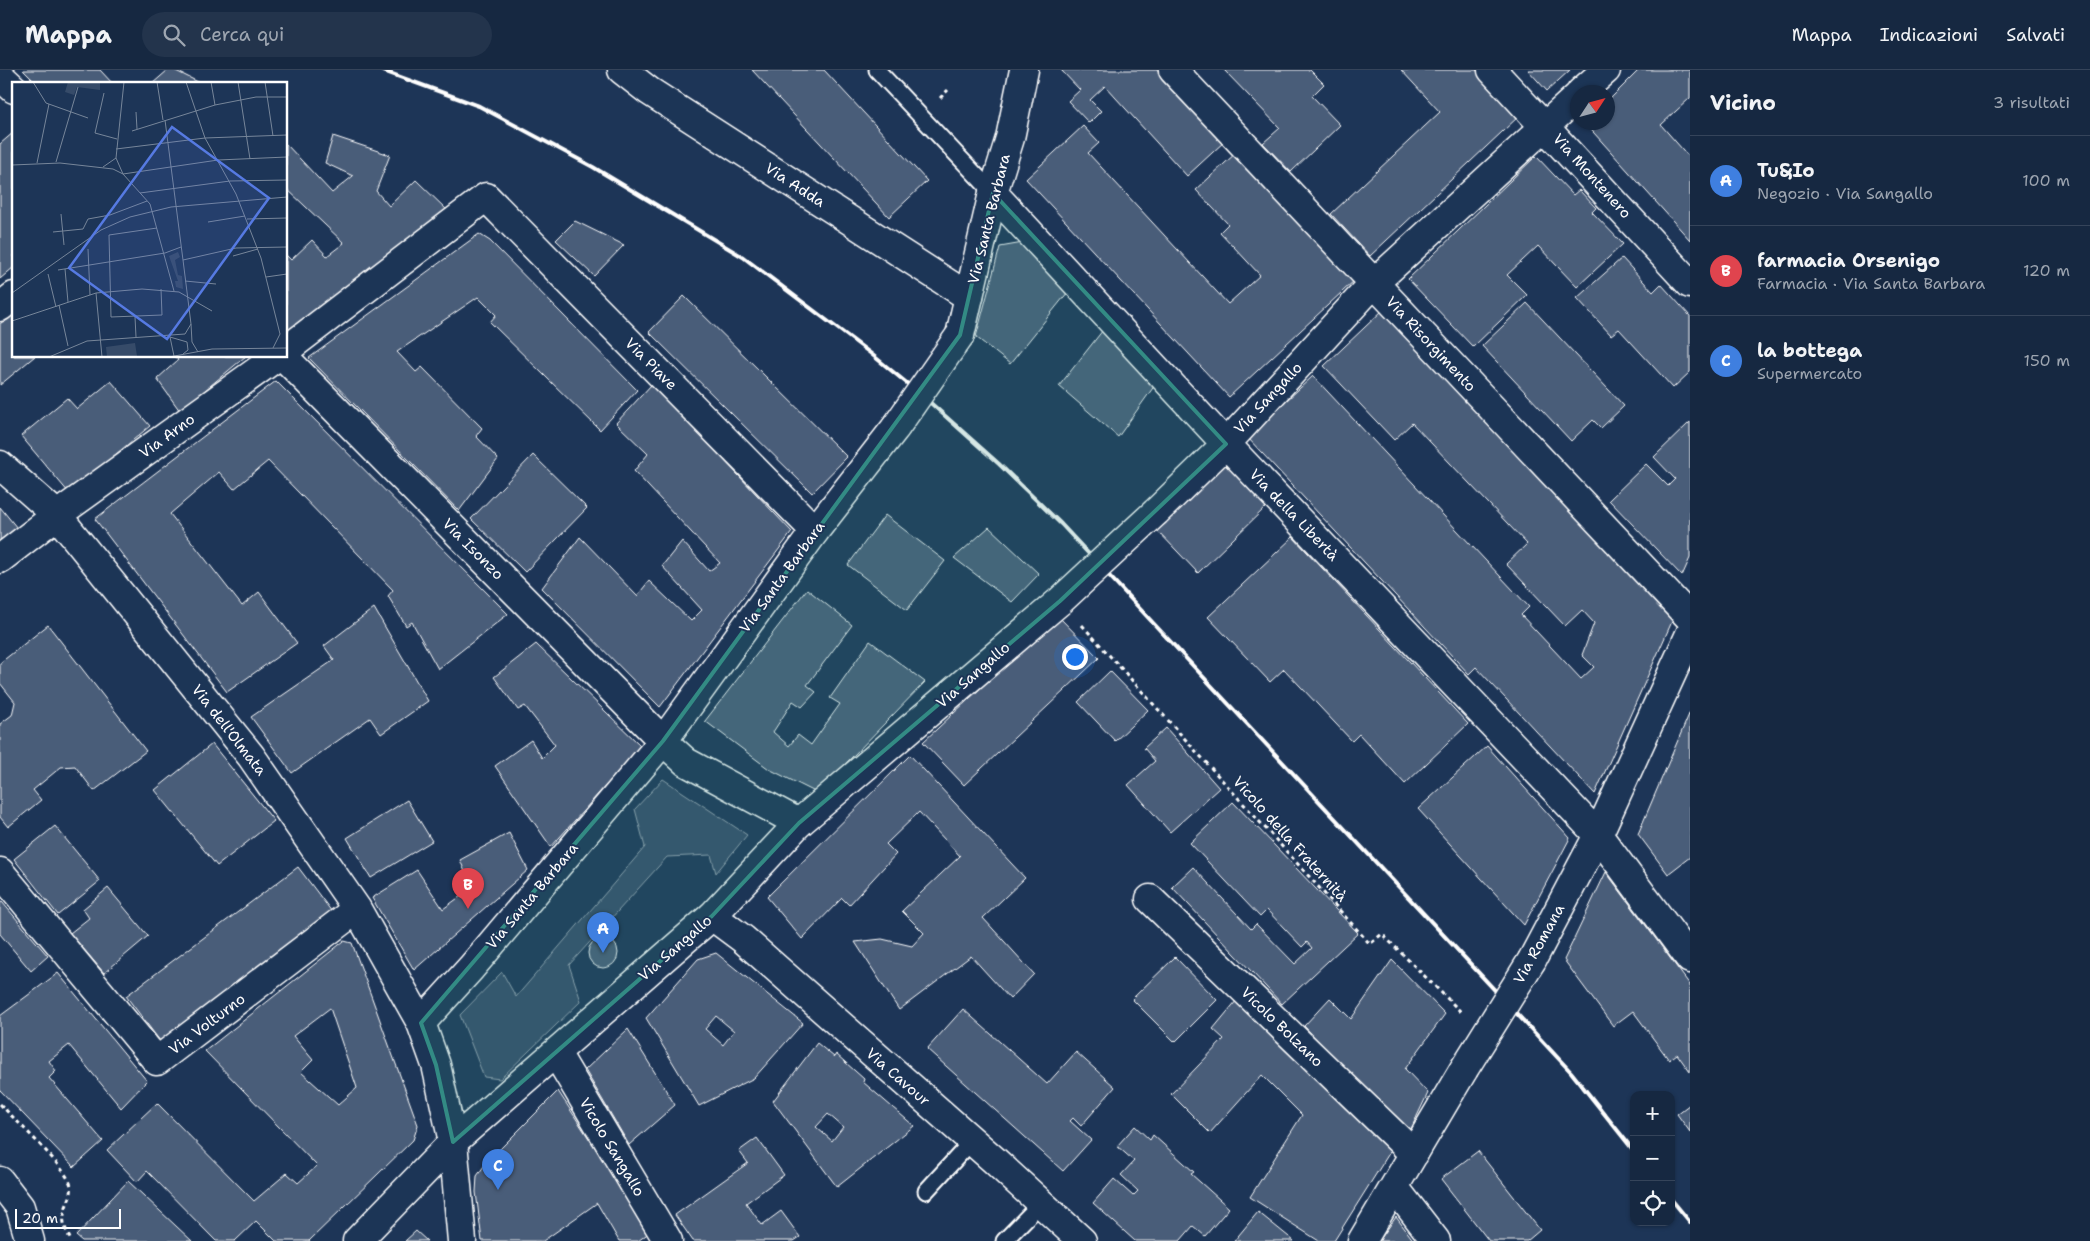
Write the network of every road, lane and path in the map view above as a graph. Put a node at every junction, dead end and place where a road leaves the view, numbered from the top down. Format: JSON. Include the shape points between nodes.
{"nodes":[{"id":1,"x":622,"y":70,"type":"edge"},
{"id":2,"x":877,"y":70,"type":"edge"},
{"id":3,"x":1024,"y":70,"type":"edge"},
{"id":4,"x":1172,"y":70,"type":"edge"},
{"id":5,"x":1492,"y":70,"type":"edge"},
{"id":6,"x":1606,"y":70,"type":"edge"},
{"id":7,"x":0,"y":76,"type":"edge"},
{"id":8,"x":1590,"y":85,"type":"edge"},
{"id":9,"x":12,"y":87,"type":"edge"},
{"id":10,"x":1570,"y":103,"type":"edge"},
{"id":11,"x":1545,"y":125,"type":"junction"},
{"id":12,"x":993,"y":193,"type":"junction"},
{"id":13,"x":1373,"y":284,"type":"junction"},
{"id":14,"x":1690,"y":284,"type":"edge"},
{"id":15,"x":969,"y":297,"type":"junction"},
{"id":16,"x":12,"y":298,"type":"edge"},
{"id":17,"x":0,"y":307,"type":"edge"},
{"id":18,"x":288,"y":348,"type":"edge"},
{"id":19,"x":275,"y":358,"type":"edge"},
{"id":20,"x":285,"y":358,"type":"edge"},
{"id":21,"x":1226,"y":444,"type":"junction"},
{"id":22,"x":0,"y":465,"type":"edge"},
{"id":23,"x":57,"y":515,"type":"junction"},
{"id":24,"x":815,"y":531,"type":"junction"},
{"id":25,"x":0,"y":559,"type":"edge"},
{"id":26,"x":1060,"y":601,"type":"junction"},
{"id":27,"x":1690,"y":618,"type":"edge"},
{"id":28,"x":1690,"y":634,"type":"edge"},
{"id":29,"x":663,"y":741,"type":"junction"},
{"id":30,"x":800,"y":823,"type":"junction"},
{"id":31,"x":1598,"y":834,"type":"junction"},
{"id":32,"x":0,"y":872,"type":"edge"},
{"id":33,"x":1150,"y":899,"type":"dead end"},
{"id":34,"x":358,"y":909,"type":"junction"},
{"id":35,"x":712,"y":916,"type":"junction"},
{"id":36,"x":1690,"y":959,"type":"edge"},
{"id":37,"x":1464,"y":1015,"type":"dead end"},
{"id":38,"x":421,"y":1023,"type":"junction"},
{"id":39,"x":556,"y":1053,"type":"junction"},
{"id":40,"x":0,"y":1104,"type":"edge"},
{"id":41,"x":972,"y":1141,"type":"junction"},
{"id":42,"x":453,"y":1142,"type":"junction"},
{"id":43,"x":1414,"y":1154,"type":"junction"},
{"id":44,"x":0,"y":1181,"type":"edge"},
{"id":45,"x":1394,"y":1188,"type":"junction"},
{"id":46,"x":926,"y":1191,"type":"dead end"},
{"id":47,"x":1041,"y":1202,"type":"junction"},
{"id":48,"x":30,"y":1241,"type":"edge"},
{"id":49,"x":71,"y":1241,"type":"edge"},
{"id":50,"x":357,"y":1241,"type":"edge"},
{"id":51,"x":462,"y":1241,"type":"edge"},
{"id":52,"x":668,"y":1241,"type":"edge"},
{"id":53,"x":1004,"y":1241,"type":"edge"},
{"id":54,"x":1082,"y":1241,"type":"edge"},
{"id":55,"x":1362,"y":1241,"type":"edge"},
{"id":56,"x":1436,"y":1241,"type":"edge"}],
"edges":[{"from":1,"to":15,"type":"street","name":"Via Adda","via":[[649,91]]},
{"from":2,"to":12,"type":"lane"},
{"from":3,"to":12,"type":"street","name":"Via Santa Barbara","via":[[1010,138]]},
{"from":4,"to":13,"type":"street","name":"Via Risorgimento"},
{"from":5,"to":11,"type":"street","name":"Via Montenero"},
{"from":6,"to":8,"type":"street"},
{"from":7,"to":9,"type":"street"},
{"from":10,"to":11,"type":"street","name":"Via Sangallo"},
{"from":11,"to":13,"type":"street","name":"Via Sangallo"},
{"from":11,"to":14,"type":"street","name":"Via Montenero"},
{"from":12,"to":15,"type":"street","name":"Via Santa Barbara"},
{"from":12,"to":21,"type":"street","name":"Via della Libertà"},
{"from":13,"to":21,"type":"street","name":"Via Sangallo"},
{"from":13,"to":27,"type":"street","name":"Via Risorgimento"},
{"from":15,"to":24,"type":"street","name":"Via Santa Barbara","bridge":true,"via":[[960,335],[896,427]]},
{"from":16,"to":17,"type":"street"},
{"from":18,"to":24,"type":"street","name":"Via Piave","via":[[486,197]]},
{"from":19,"to":23,"type":"street","name":"Via Arno"},
{"from":20,"to":29,"type":"street","name":"Via Isonzo"},
{"from":21,"to":26,"type":"street","name":"Via Sangallo","bridge":true},
{"from":21,"to":31,"type":"street","name":"Via della Libertà"},
{"from":22,"to":23,"type":"street","name":"Via dell'Olmata"},
{"from":23,"to":25,"type":"street"},
{"from":23,"to":34,"type":"street","name":"Via dell'Olmata","via":[[251,756]]},
{"from":24,"to":29,"type":"street","name":"Via Santa Barbara"},
{"from":26,"to":30,"type":"street","name":"Via Sangallo"},
{"from":26,"to":37,"type":"path","name":"Vicolo della Fraternità","via":[[1370,944],[1382,934]]},
{"from":28,"to":31,"type":"street","name":"Via Romana"},
{"from":29,"to":30,"type":"street","name":"Via Isonzo","via":[[686,762]]},
{"from":29,"to":38,"type":"street","name":"Via Santa Barbara"},
{"from":30,"to":35,"type":"street","name":"Via Sangallo"},
{"from":31,"to":36,"type":"street","name":"Via della Libertà"},
{"from":31,"to":43,"type":"street","name":"Via Romana","bridge":true,"via":[[1532,960]]},
{"from":32,"to":34,"type":"street","name":"Via Volturno","via":[[157,1062]]},
{"from":33,"to":43,"type":"street","name":"Vicolo Bolzano"},
{"from":34,"to":38,"type":"street","name":"Via dell'Olmata"},
{"from":35,"to":39,"type":"street","name":"Via Sangallo"},
{"from":35,"to":41,"type":"street","name":"Via Cavour","via":[[743,939]]},
{"from":38,"to":42,"type":"street","name":"Via dell'Olmata","via":[[436,1065]]},
{"from":39,"to":42,"type":"street","name":"Via Sangallo"},
{"from":39,"to":52,"type":"street","name":"Vicolo Sangallo"},
{"from":40,"to":49,"type":"path","via":[[70,1183],[72,1194],[64,1216]]},
{"from":41,"to":46,"type":"lane"},
{"from":41,"to":47,"type":"street","name":"Via Cavour"},
{"from":42,"to":50,"type":"street","name":"Via Sangallo"},
{"from":42,"to":51,"type":"street"},
{"from":43,"to":45,"type":"street","name":"Via Romana"},
{"from":44,"to":48,"type":"street","via":[[20,1207]]},
{"from":45,"to":55,"type":"street","name":"Via Romana"},
{"from":45,"to":56,"type":"street"},
{"from":47,"to":53,"type":"lane"},
{"from":47,"to":54,"type":"street","name":"Via Cavour"}]}
